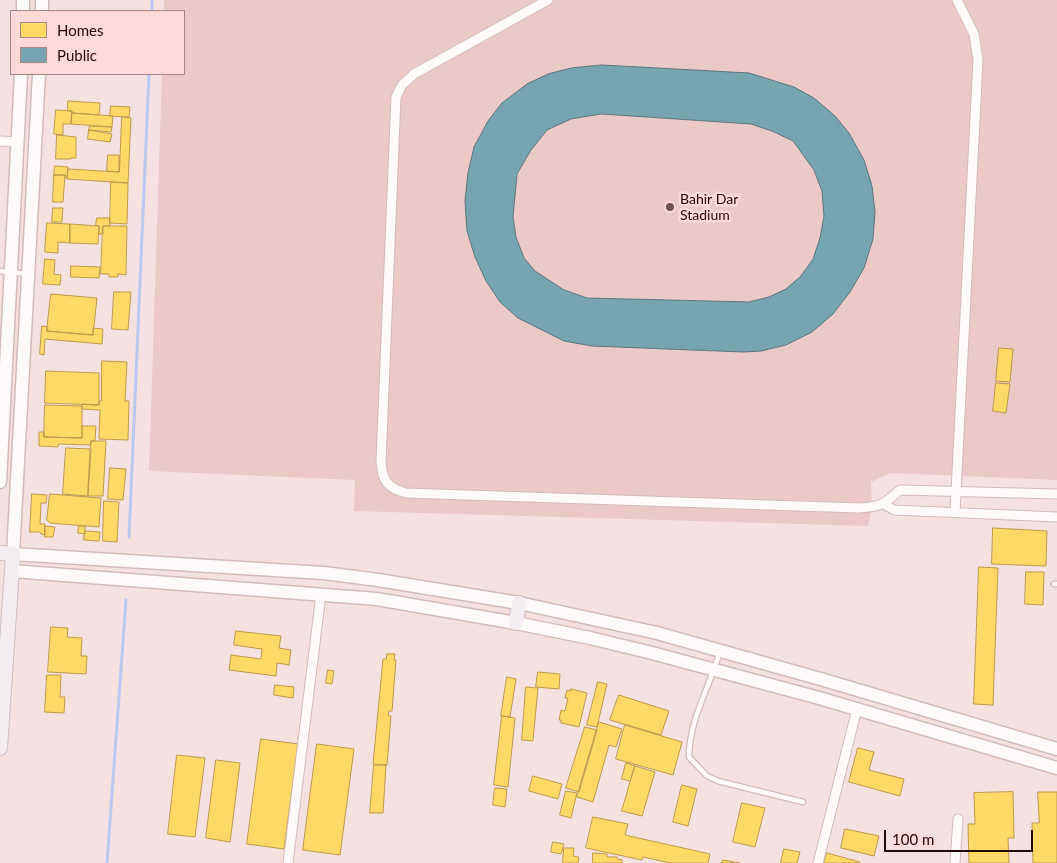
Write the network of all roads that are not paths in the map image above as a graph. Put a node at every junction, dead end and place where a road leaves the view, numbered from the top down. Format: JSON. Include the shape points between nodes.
{"nodes":[{"id":1,"x":548,"y":0,"type":"edge"},
{"id":2,"x":956,"y":0,"type":"edge"},
{"id":3,"x":21,"y":75,"type":"edge"},
{"id":4,"x":39,"y":75,"type":"edge"},
{"id":5,"x":0,"y":142,"type":"edge"},
{"id":6,"x":18,"y":142,"type":"junction"},
{"id":7,"x":6,"y":272,"type":"edge"},
{"id":8,"x":28,"y":274,"type":"junction"},
{"id":9,"x":0,"y":482,"type":"edge"},
{"id":10,"x":956,"y":491,"type":"junction"},
{"id":11,"x":1057,"y":494,"type":"edge"},
{"id":12,"x":884,"y":504,"type":"junction"},
{"id":13,"x":955,"y":512,"type":"junction"},
{"id":14,"x":1057,"y":516,"type":"edge"},
{"id":15,"x":6,"y":553,"type":"edge"},
{"id":16,"x":6,"y":570,"type":"edge"},
{"id":17,"x":321,"y":594,"type":"junction"},
{"id":18,"x":519,"y":603,"type":"junction"},
{"id":19,"x":516,"y":623,"type":"junction"},
{"id":20,"x":720,"y":650,"type":"junction"},
{"id":21,"x":714,"y":670,"type":"junction"},
{"id":22,"x":858,"y":709,"type":"junction"},
{"id":23,"x":0,"y":748,"type":"edge"},
{"id":24,"x":1057,"y":748,"type":"edge"},
{"id":25,"x":1057,"y":768,"type":"edge"},
{"id":26,"x":803,"y":802,"type":"dead end"},
{"id":27,"x":958,"y":819,"type":"dead end"},
{"id":28,"x":288,"y":863,"type":"edge"},
{"id":29,"x":818,"y":863,"type":"edge"},
{"id":30,"x":955,"y":863,"type":"edge"}],
"edges":[{"from":1,"to":12,"type":"street","via":[[414,74],[402,85],[396,97],[381,461],[387,483],[394,490],[406,493],[859,508]]},
{"from":2,"to":10,"type":"street","via":[[974,34],[978,60]]},
{"from":3,"to":6,"type":"street"},
{"from":4,"to":8,"type":"street"},
{"from":5,"to":6,"type":"street"},
{"from":6,"to":7,"type":"street"},
{"from":7,"to":8,"type":"lane"},
{"from":7,"to":9,"type":"street"},
{"from":8,"to":15,"type":"street"},
{"from":10,"to":11,"type":"street"},
{"from":10,"to":12,"type":"street","via":[[900,490]]},
{"from":10,"to":13,"type":"street"},
{"from":12,"to":13,"type":"street","via":[[894,510]]},
{"from":13,"to":14,"type":"street"},
{"from":15,"to":16,"type":"main road"},
{"from":15,"to":18,"type":"street","via":[[324,574]]},
{"from":16,"to":17,"type":"street"},
{"from":16,"to":23,"type":"main road"},
{"from":17,"to":19,"type":"street","via":[[377,599]]},
{"from":17,"to":28,"type":"street"},
{"from":18,"to":19,"type":"main road"},
{"from":18,"to":20,"type":"street"},
{"from":19,"to":21,"type":"street"},
{"from":20,"to":21,"type":"lane"},
{"from":20,"to":24,"type":"street"},
{"from":21,"to":22,"type":"street"},
{"from":21,"to":26,"type":"lane","via":[[697,711],[689,740],[689,757],[707,776],[718,781]]},
{"from":22,"to":25,"type":"street"},
{"from":22,"to":29,"type":"street"},
{"from":27,"to":30,"type":"street"}]}
